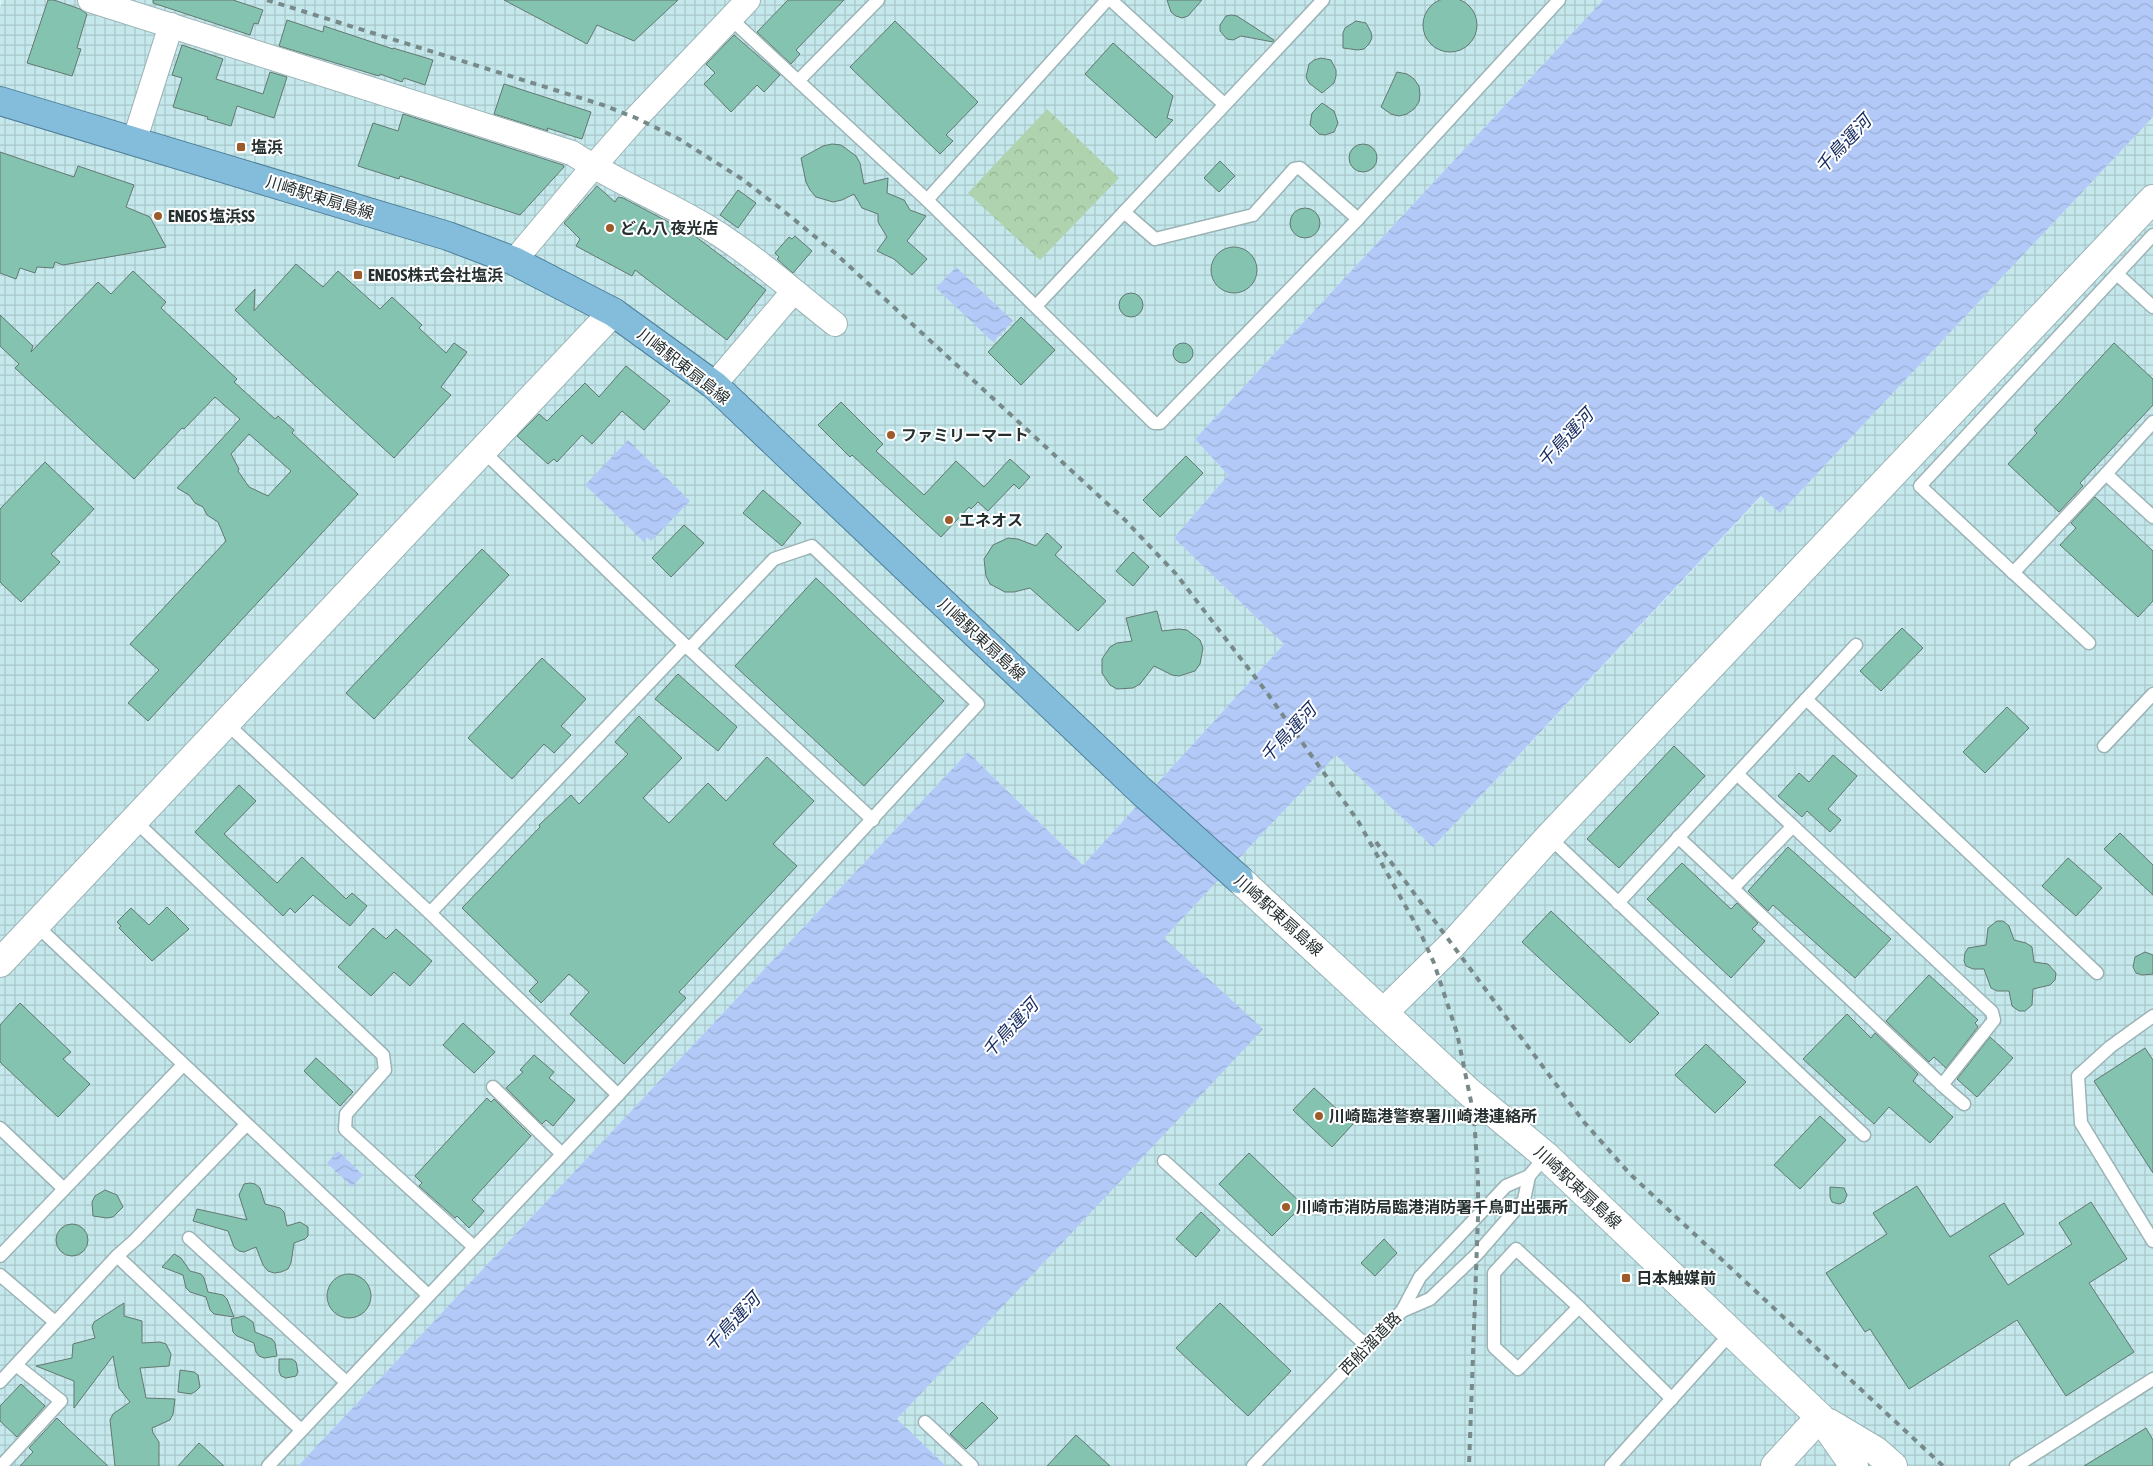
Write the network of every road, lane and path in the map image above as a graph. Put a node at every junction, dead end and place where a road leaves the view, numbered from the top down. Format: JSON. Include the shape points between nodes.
{"nodes":[{"id":1,"x":90,"y":0,"type":"edge"},
{"id":2,"x":748,"y":0,"type":"edge"},
{"id":3,"x":878,"y":0,"type":"edge"},
{"id":4,"x":1109,"y":0,"type":"edge"},
{"id":5,"x":1323,"y":0,"type":"edge"},
{"id":6,"x":1559,"y":0,"type":"edge"},
{"id":7,"x":731,"y":19,"type":"junction"},
{"id":8,"x":171,"y":25,"type":"junction"},
{"id":9,"x":798,"y":81,"type":"junction"},
{"id":10,"x":0,"y":101,"type":"edge"},
{"id":11,"x":1224,"y":104,"type":"junction"},
{"id":12,"x":134,"y":142,"type":"junction"},
{"id":13,"x":593,"y":166,"type":"junction"},
{"id":14,"x":2153,"y":198,"type":"edge"},
{"id":15,"x":927,"y":200,"type":"junction"},
{"id":16,"x":1124,"y":212,"type":"junction"},
{"id":17,"x":1358,"y":220,"type":"junction"},
{"id":18,"x":2153,"y":235,"type":"edge"},
{"id":19,"x":514,"y":261,"type":"junction"},
{"id":20,"x":2117,"y":274,"type":"junction"},
{"id":21,"x":793,"y":292,"type":"junction"},
{"id":22,"x":1036,"y":306,"type":"junction"},
{"id":23,"x":2153,"y":307,"type":"edge"},
{"id":24,"x":613,"y":312,"type":"junction"},
{"id":25,"x":835,"y":324,"type":"dead end"},
{"id":26,"x":714,"y":386,"type":"junction"},
{"id":27,"x":2153,"y":422,"type":"edge"},
{"id":28,"x":482,"y":450,"type":"junction"},
{"id":29,"x":2106,"y":474,"type":"junction"},
{"id":30,"x":2153,"y":517,"type":"edge"},
{"id":31,"x":2013,"y":573,"type":"junction"},
{"id":32,"x":2089,"y":643,"type":"dead end"},
{"id":33,"x":1856,"y":645,"type":"dead end"},
{"id":34,"x":687,"y":647,"type":"junction"},
{"id":35,"x":2153,"y":694,"type":"edge"},
{"id":36,"x":1806,"y":699,"type":"junction"},
{"id":37,"x":225,"y":722,"type":"junction"},
{"id":38,"x":2104,"y":746,"type":"dead end"},
{"id":39,"x":1737,"y":774,"type":"junction"},
{"id":40,"x":134,"y":820,"type":"junction"},
{"id":41,"x":873,"y":820,"type":"junction"},
{"id":42,"x":1793,"y":826,"type":"junction"},
{"id":43,"x":1550,"y":837,"type":"junction"},
{"id":44,"x":1678,"y":837,"type":"junction"},
{"id":45,"x":1239,"y":879,"type":"joint"},
{"id":46,"x":1733,"y":888,"type":"junction"},
{"id":47,"x":1618,"y":903,"type":"junction"},
{"id":48,"x":430,"y":913,"type":"junction"},
{"id":49,"x":36,"y":924,"type":"junction"},
{"id":50,"x":0,"y":963,"type":"edge"},
{"id":51,"x":2097,"y":973,"type":"dead end"},
{"id":52,"x":1384,"y":1012,"type":"junction"},
{"id":53,"x":2153,"y":1016,"type":"edge"},
{"id":54,"x":183,"y":1065,"type":"junction"},
{"id":55,"x":1942,"y":1085,"type":"junction"},
{"id":56,"x":493,"y":1088,"type":"dead end"},
{"id":57,"x":618,"y":1095,"type":"junction"},
{"id":58,"x":1964,"y":1104,"type":"dead end"},
{"id":59,"x":246,"y":1125,"type":"junction"},
{"id":60,"x":0,"y":1128,"type":"edge"},
{"id":61,"x":1864,"y":1135,"type":"dead end"},
{"id":62,"x":562,"y":1154,"type":"junction"},
{"id":63,"x":1164,"y":1161,"type":"dead end"},
{"id":64,"x":1537,"y":1166,"type":"junction"},
{"id":65,"x":64,"y":1189,"type":"junction"},
{"id":66,"x":189,"y":1238,"type":"dead end"},
{"id":67,"x":2153,"y":1241,"type":"edge"},
{"id":68,"x":474,"y":1247,"type":"junction"},
{"id":69,"x":0,"y":1256,"type":"edge"},
{"id":70,"x":117,"y":1256,"type":"junction"},
{"id":71,"x":0,"y":1275,"type":"edge"},
{"id":72,"x":428,"y":1295,"type":"junction"},
{"id":73,"x":1578,"y":1307,"type":"junction"},
{"id":74,"x":1402,"y":1310,"type":"junction"},
{"id":75,"x":56,"y":1322,"type":"junction"},
{"id":76,"x":1731,"y":1333,"type":"junction"},
{"id":77,"x":1367,"y":1346,"type":"junction"},
{"id":78,"x":16,"y":1365,"type":"junction"},
{"id":79,"x":2153,"y":1380,"type":"edge"},
{"id":80,"x":0,"y":1382,"type":"edge"},
{"id":81,"x":346,"y":1382,"type":"junction"},
{"id":82,"x":1672,"y":1399,"type":"junction"},
{"id":83,"x":1820,"y":1418,"type":"junction"},
{"id":84,"x":925,"y":1422,"type":"dead end"},
{"id":85,"x":302,"y":1430,"type":"junction"},
{"id":86,"x":1,"y":1466,"type":"edge"},
{"id":87,"x":268,"y":1466,"type":"edge"},
{"id":88,"x":972,"y":1466,"type":"edge"},
{"id":89,"x":1253,"y":1466,"type":"edge"},
{"id":90,"x":1611,"y":1466,"type":"edge"},
{"id":91,"x":1775,"y":1466,"type":"edge"},
{"id":92,"x":1854,"y":1466,"type":"edge"},
{"id":93,"x":1893,"y":1466,"type":"edge"},
{"id":94,"x":2016,"y":1466,"type":"edge"}],
"edges":[{"from":1,"to":8,"type":"street"},
{"from":2,"to":7,"type":"street"},
{"from":3,"to":9,"type":"lane"},
{"from":4,"to":11,"type":"lane"},
{"from":4,"to":15,"type":"lane"},
{"from":5,"to":11,"type":"lane"},
{"from":6,"to":17,"type":"lane"},
{"from":7,"to":9,"type":"lane"},
{"from":7,"to":13,"type":"street"},
{"from":8,"to":12,"type":"street"},
{"from":8,"to":13,"type":"street","via":[[572,153]]},
{"from":9,"to":15,"type":"lane"},
{"from":10,"to":12,"type":"highway","name":"川崎駅東扇島線"},
{"from":11,"to":16,"type":"lane"},
{"from":12,"to":19,"type":"highway","name":"川崎駅東扇島線","via":[[448,236]]},
{"from":13,"to":19,"type":"street"},
{"from":13,"to":21,"type":"street","via":[[730,241]]},
{"from":14,"to":43,"type":"street"},
{"from":15,"to":22,"type":"lane"},
{"from":16,"to":17,"type":"lane","via":[[1156,239],[1253,215],[1294,169],[1300,168]]},
{"from":16,"to":22,"type":"lane"},
{"from":17,"to":22,"type":"lane","via":[[1160,423],[1154,423]]},
{"from":18,"to":20,"type":"lane"},
{"from":19,"to":24,"type":"highway","name":"川崎駅東扇島線"},
{"from":20,"to":23,"type":"lane"},
{"from":20,"to":31,"type":"lane","via":[[1920,486]]},
{"from":21,"to":25,"type":"street"},
{"from":21,"to":26,"type":"street"},
{"from":24,"to":26,"type":"highway","name":"川崎駅東扇島線"},
{"from":24,"to":28,"type":"street"},
{"from":26,"to":45,"type":"highway","name":"川崎駅東扇島線","via":[[1140,790]]},
{"from":27,"to":29,"type":"lane"},
{"from":28,"to":34,"type":"lane"},
{"from":28,"to":37,"type":"street"},
{"from":29,"to":30,"type":"lane"},
{"from":29,"to":31,"type":"lane"},
{"from":31,"to":32,"type":"lane"},
{"from":33,"to":36,"type":"lane"},
{"from":34,"to":41,"type":"lane"},
{"from":34,"to":41,"type":"lane","via":[[774,559],[812,546],[978,704]]},
{"from":34,"to":48,"type":"lane"},
{"from":35,"to":38,"type":"lane"},
{"from":36,"to":39,"type":"lane"},
{"from":36,"to":51,"type":"lane"},
{"from":37,"to":40,"type":"street"},
{"from":37,"to":48,"type":"lane"},
{"from":39,"to":42,"type":"lane"},
{"from":39,"to":44,"type":"lane"},
{"from":40,"to":49,"type":"street"},
{"from":40,"to":68,"type":"lane","via":[[383,1055],[385,1070],[346,1114],[345,1129]]},
{"from":41,"to":57,"type":"lane"},
{"from":42,"to":46,"type":"lane"},
{"from":42,"to":55,"type":"lane","via":[[1992,1012],[1994,1020]]},
{"from":43,"to":47,"type":"lane"},
{"from":43,"to":52,"type":"street","via":[[1452,945]]},
{"from":44,"to":46,"type":"lane"},
{"from":44,"to":47,"type":"lane"},
{"from":45,"to":52,"type":"street","name":"川崎駅東扇島線"},
{"from":46,"to":55,"type":"lane"},
{"from":47,"to":61,"type":"lane"},
{"from":48,"to":57,"type":"lane"},
{"from":49,"to":50,"type":"street"},
{"from":49,"to":54,"type":"lane"},
{"from":52,"to":64,"type":"street","name":"川崎駅東扇島線","via":[[1469,1092]]},
{"from":53,"to":67,"type":"lane","via":[[2110,1047],[2078,1076],[2082,1123]]},
{"from":54,"to":59,"type":"lane"},
{"from":54,"to":65,"type":"lane"},
{"from":55,"to":58,"type":"lane"},
{"from":56,"to":62,"type":"lane"},
{"from":57,"to":62,"type":"lane"},
{"from":59,"to":70,"type":"lane"},
{"from":59,"to":72,"type":"lane"},
{"from":60,"to":65,"type":"lane"},
{"from":62,"to":68,"type":"lane"},
{"from":63,"to":77,"type":"lane"},
{"from":64,"to":74,"type":"lane","name":"西船溜道路","via":[[1506,1186],[1420,1277]]},
{"from":64,"to":74,"type":"lane","via":[[1524,1200],[1477,1254],[1430,1299]]},
{"from":64,"to":76,"type":"street","name":"川崎駅東扇島線"},
{"from":65,"to":69,"type":"lane"},
{"from":66,"to":81,"type":"lane"},
{"from":68,"to":72,"type":"lane"},
{"from":70,"to":75,"type":"lane"},
{"from":70,"to":85,"type":"lane"},
{"from":71,"to":75,"type":"lane"},
{"from":72,"to":81,"type":"lane"},
{"from":73,"to":73,"type":"lane","via":[[1516,1249],[1494,1273],[1494,1347],[1518,1369]]},
{"from":73,"to":82,"type":"lane"},
{"from":74,"to":77,"type":"lane","name":"西船溜道路"},
{"from":75,"to":78,"type":"lane"},
{"from":76,"to":82,"type":"lane"},
{"from":76,"to":83,"type":"street","name":"川崎駅東扇島線"},
{"from":77,"to":89,"type":"lane","name":"西船溜道路"},
{"from":78,"to":80,"type":"lane"},
{"from":78,"to":86,"type":"lane","via":[[61,1401]]},
{"from":79,"to":94,"type":"lane"},
{"from":81,"to":85,"type":"lane"},
{"from":82,"to":90,"type":"lane"},
{"from":83,"to":91,"type":"street"},
{"from":83,"to":92,"type":"street","name":"川崎駅東扇島線"},
{"from":83,"to":93,"type":"street","name":"川崎駅東扇島線","via":[[1876,1451]]},
{"from":84,"to":88,"type":"lane"},
{"from":85,"to":87,"type":"lane"}]}
